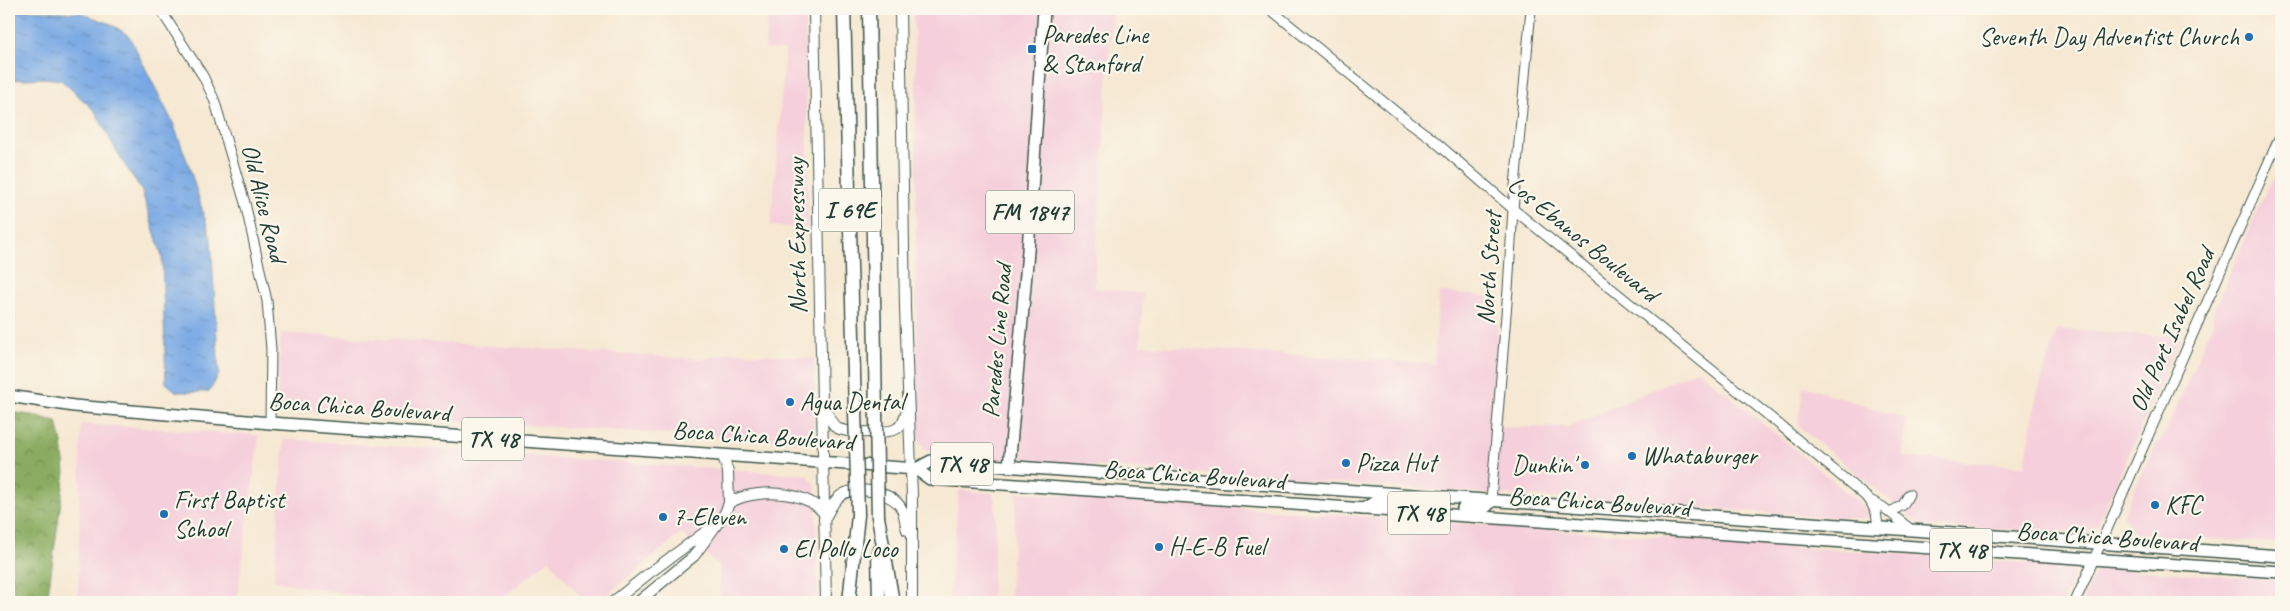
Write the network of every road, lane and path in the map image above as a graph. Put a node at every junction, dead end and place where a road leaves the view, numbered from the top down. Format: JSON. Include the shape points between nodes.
{"nodes":[{"id":1,"x":160,"y":9,"type":"edge"},
{"id":2,"x":814,"y":9,"type":"edge"},
{"id":3,"x":844,"y":9,"type":"edge"},
{"id":4,"x":871,"y":9,"type":"edge"},
{"id":5,"x":900,"y":9,"type":"edge"},
{"id":6,"x":1044,"y":9,"type":"edge"},
{"id":7,"x":1270,"y":9,"type":"edge"},
{"id":8,"x":1531,"y":9,"type":"edge"},
{"id":9,"x":2281,"y":134,"type":"edge"},
{"id":10,"x":1513,"y":209,"type":"junction"},
{"id":11,"x":9,"y":396,"type":"edge"},
{"id":12,"x":823,"y":397,"type":"junction"},
{"id":13,"x":908,"y":406,"type":"junction"},
{"id":14,"x":270,"y":423,"type":"junction"},
{"id":15,"x":723,"y":456,"type":"junction"},
{"id":16,"x":822,"y":463,"type":"junction"},
{"id":17,"x":1009,"y":467,"type":"junction"},
{"id":18,"x":914,"y":469,"type":"junction"},
{"id":19,"x":1909,"y":494,"type":"dead end"},
{"id":20,"x":1491,"y":500,"type":"junction"},
{"id":21,"x":1870,"y":500,"type":"junction"},
{"id":22,"x":728,"y":502,"type":"junction"},
{"id":23,"x":1363,"y":509,"type":"junction"},
{"id":24,"x":1629,"y":509,"type":"junction"},
{"id":25,"x":1890,"y":512,"type":"junction"},
{"id":26,"x":858,"y":515,"type":"junction"},
{"id":27,"x":824,"y":516,"type":"junction"},
{"id":28,"x":878,"y":517,"type":"junction"},
{"id":29,"x":1499,"y":518,"type":"junction"},
{"id":30,"x":719,"y":522,"type":"junction"},
{"id":31,"x":1878,"y":526,"type":"junction"},
{"id":32,"x":1909,"y":528,"type":"junction"},
{"id":33,"x":2100,"y":542,"type":"junction"},
{"id":34,"x":911,"y":543,"type":"junction"},
{"id":35,"x":2281,"y":556,"type":"edge"},
{"id":36,"x":2093,"y":559,"type":"junction"},
{"id":37,"x":2281,"y":572,"type":"edge"},
{"id":38,"x":658,"y":586,"type":"junction"},
{"id":39,"x":613,"y":602,"type":"edge"},
{"id":40,"x":638,"y":602,"type":"edge"},
{"id":41,"x":653,"y":602,"type":"edge"},
{"id":42,"x":826,"y":602,"type":"edge"},
{"id":43,"x":850,"y":602,"type":"edge"},
{"id":44,"x":858,"y":602,"type":"edge"},
{"id":45,"x":879,"y":602,"type":"edge"},
{"id":46,"x":893,"y":602,"type":"edge"},
{"id":47,"x":912,"y":602,"type":"edge"},
{"id":48,"x":2074,"y":602,"type":"edge"}],
"edges":[{"from":1,"to":14,"type":"street","name":"Old Alice Road","via":[[203,76],[214,100],[246,203],[267,301],[272,376]]},
{"from":2,"to":12,"type":"main road","name":"North Expressway"},
{"from":3,"to":26,"type":"highway","number":"I 69E","bridge":true},
{"from":4,"to":28,"type":"highway","number":"I 69E","bridge":true},
{"from":5,"to":13,"type":"main road"},
{"from":6,"to":17,"type":"main road","name":"Paredes Line Road","number":"FM 1847"},
{"from":7,"to":10,"type":"street","name":"Los Ebanos Boulevard","via":[[1431,138]]},
{"from":8,"to":10,"type":"street","name":"North Street"},
{"from":9,"to":33,"type":"street","name":"Old Port Isabel Road"},
{"from":10,"to":20,"type":"street","name":"North Street"},
{"from":10,"to":21,"type":"street","name":"Los Ebanos Boulevard"},
{"from":11,"to":14,"type":"main road","name":"Boca Chica Boulevard","number":"TX 48","via":[[74,406]]},
{"from":12,"to":13,"type":"main road","via":[[832,423],[837,428],[851,431],[878,432],[898,428]]},
{"from":12,"to":16,"type":"main road","name":"North Expressway"},
{"from":13,"to":18,"type":"main road"},
{"from":14,"to":15,"type":"main road","name":"Boca Chica Boulevard","number":"TX 48"},
{"from":15,"to":16,"type":"main road","name":"Boca Chica Boulevard","number":"TX 48"},
{"from":15,"to":22,"type":"main road","via":[[728,472]]},
{"from":16,"to":18,"type":"main road","name":"Boca Chica Boulevard","number":"TX 48"},
{"from":16,"to":27,"type":"main road","name":"North Expressway"},
{"from":17,"to":18,"type":"main road","name":"Boca Chica Boulevard","number":"TX 48","via":[[931,461]]},
{"from":17,"to":20,"type":"main road","name":"Boca Chica Boulevard","number":"TX 48"},
{"from":18,"to":23,"type":"main road","name":"Boca Chica Boulevard","number":"TX 48","via":[[930,479]]},
{"from":18,"to":34,"type":"main road"},
{"from":19,"to":25,"type":"street","via":[[1903,505]]},
{"from":20,"to":23,"type":"main road","via":[[1489,505],[1477,509],[1375,502]]},
{"from":20,"to":24,"type":"main road","name":"Boca Chica Boulevard","number":"TX 48"},
{"from":21,"to":25,"type":"street","name":"Los Ebanos Boulevard"},
{"from":21,"to":31,"type":"street"},
{"from":22,"to":27,"type":"main road","via":[[740,496],[754,495],[801,497],[817,505]]},
{"from":22,"to":30,"type":"main road"},
{"from":23,"to":29,"type":"main road","name":"Boca Chica Boulevard","number":"TX 48"},
{"from":24,"to":29,"type":"main road","via":[[1621,516],[1507,509],[1499,513]]},
{"from":24,"to":31,"type":"main road","name":"Boca Chica Boulevard","number":"TX 48"},
{"from":25,"to":32,"type":"street","name":"Los Ebanos Boulevard"},
{"from":26,"to":43,"type":"highway"},
{"from":26,"to":44,"type":"highway","number":"I 69E"},
{"from":27,"to":34,"type":"main road","via":[[842,495],[855,491],[877,492],[890,497],[902,508]]},
{"from":27,"to":42,"type":"main road","name":"North Expressway"},
{"from":28,"to":45,"type":"highway","number":"I 69E"},
{"from":28,"to":46,"type":"highway"},
{"from":29,"to":36,"type":"main road","name":"Boca Chica Boulevard","number":"TX 48"},
{"from":30,"to":38,"type":"main road","via":[[694,556]]},
{"from":30,"to":39,"type":"main road"},
{"from":31,"to":32,"type":"main road","name":"Boca Chica Boulevard","number":"TX 48"},
{"from":32,"to":33,"type":"main road","name":"Boca Chica Boulevard","number":"TX 48"},
{"from":33,"to":35,"type":"main road","name":"Boca Chica Boulevard","number":"TX 48"},
{"from":33,"to":36,"type":"street","name":"Old Port Isabel Road"},
{"from":34,"to":47,"type":"main road"},
{"from":36,"to":37,"type":"main road","name":"Boca Chica Boulevard","number":"TX 48"},
{"from":36,"to":48,"type":"street","name":"Old Port Isabel Road"},
{"from":38,"to":40,"type":"main road"},
{"from":38,"to":41,"type":"main road"}]}
